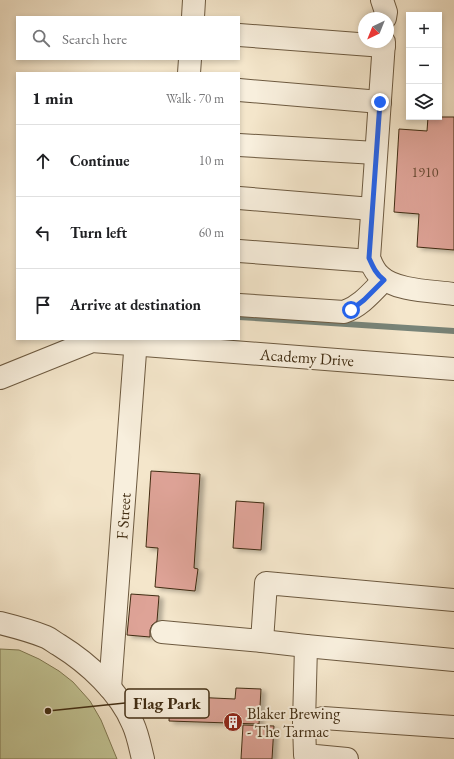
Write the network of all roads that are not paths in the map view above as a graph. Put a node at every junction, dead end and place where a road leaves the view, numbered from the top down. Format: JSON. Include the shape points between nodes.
{"nodes":[{"id":1,"x":194,"y":0,"type":"edge"},
{"id":2,"x":382,"y":0,"type":"edge"},
{"id":3,"x":386,"y":12,"type":"edge"},
{"id":4,"x":193,"y":16,"type":"edge"},
{"id":5,"x":240,"y":35,"type":"edge"},
{"id":6,"x":358,"y":42,"type":"edge"},
{"id":7,"x":384,"y":48,"type":"edge"},
{"id":8,"x":190,"y":60,"type":"edge"},
{"id":9,"x":189,"y":72,"type":"edge"},
{"id":10,"x":240,"y":90,"type":"edge"},
{"id":11,"x":380,"y":102,"type":"junction"},
{"id":12,"x":240,"y":145,"type":"edge"},
{"id":13,"x":376,"y":153,"type":"junction"},
{"id":14,"x":240,"y":198,"type":"edge"},
{"id":15,"x":372,"y":209,"type":"junction"},
{"id":16,"x":240,"y":251,"type":"edge"},
{"id":17,"x":370,"y":260,"type":"junction"},
{"id":18,"x":384,"y":280,"type":"junction"},
{"id":19,"x":454,"y":294,"type":"edge"},
{"id":20,"x":240,"y":305,"type":"edge"},
{"id":21,"x":136,"y":342,"type":"edge"},
{"id":22,"x":454,"y":369,"type":"edge"},
{"id":23,"x":0,"y":378,"type":"edge"},
{"id":24,"x":454,"y":600,"type":"edge"},
{"id":25,"x":0,"y":623,"type":"edge"},
{"id":26,"x":162,"y":632,"type":"dead end"},
{"id":27,"x":262,"y":641,"type":"junction"},
{"id":28,"x":306,"y":646,"type":"junction"},
{"id":29,"x":454,"y":660,"type":"edge"},
{"id":30,"x":110,"y":688,"type":"junction"},
{"id":31,"x":304,"y":724,"type":"junction"},
{"id":32,"x":454,"y":727,"type":"edge"},
{"id":33,"x":144,"y":759,"type":"edge"},
{"id":34,"x":347,"y":759,"type":"edge"}],
"edges":[{"from":1,"to":4,"type":"street"},
{"from":2,"to":3,"type":"street"},
{"from":5,"to":6,"type":"street"},
{"from":7,"to":11,"type":"street"},
{"from":8,"to":9,"type":"street"},
{"from":10,"to":11,"type":"street"},
{"from":11,"to":13,"type":"street"},
{"from":12,"to":13,"type":"street"},
{"from":13,"to":15,"type":"street"},
{"from":14,"to":15,"type":"street"},
{"from":15,"to":17,"type":"street"},
{"from":16,"to":17,"type":"street"},
{"from":17,"to":18,"type":"street","via":[[373,268]]},
{"from":18,"to":19,"type":"street","via":[[404,288]]},
{"from":18,"to":20,"type":"street","via":[[358,305],[344,312]]},
{"from":21,"to":22,"type":"street","name":"Academy Drive"},
{"from":21,"to":23,"type":"street","name":"Academy Drive","via":[[92,341]]},
{"from":21,"to":30,"type":"street","name":"F Street"},
{"from":24,"to":27,"type":"street","via":[[266,583]]},
{"from":25,"to":30,"type":"street","via":[[48,638],[88,665]]},
{"from":26,"to":27,"type":"street"},
{"from":27,"to":28,"type":"street"},
{"from":28,"to":29,"type":"street"},
{"from":28,"to":31,"type":"street"},
{"from":30,"to":33,"type":"street","via":[[133,724]]},
{"from":31,"to":32,"type":"street","via":[[323,718]]},
{"from":31,"to":34,"type":"street","via":[[305,755]]}]}
